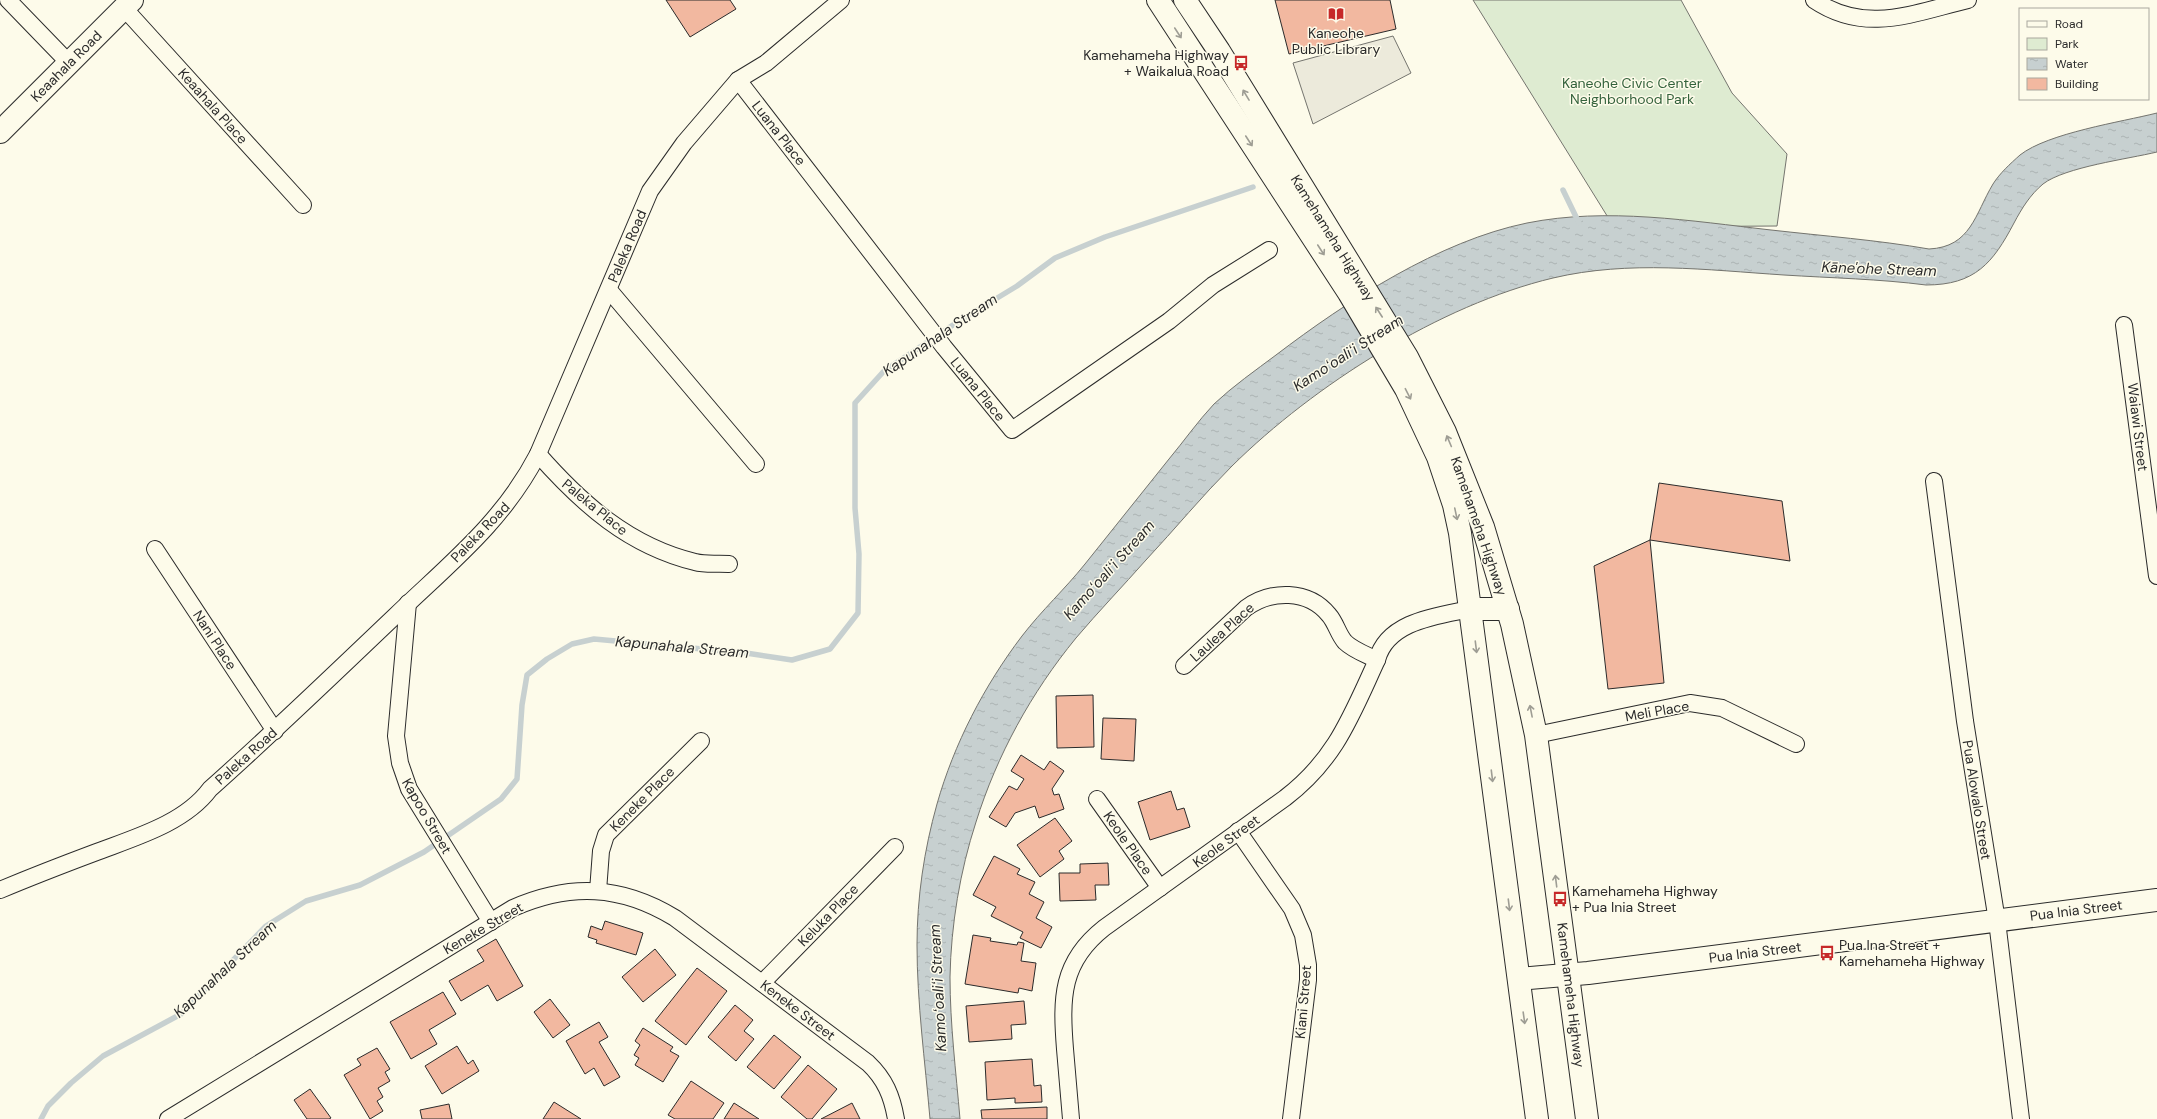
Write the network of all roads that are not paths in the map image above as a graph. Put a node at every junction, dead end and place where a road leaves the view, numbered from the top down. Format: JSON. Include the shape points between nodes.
{"nodes":[{"id":1,"x":8,"y":0,"type":"edge"},
{"id":2,"x":841,"y":0,"type":"edge"},
{"id":3,"x":1158,"y":0,"type":"edge"},
{"id":4,"x":1185,"y":0,"type":"edge"},
{"id":5,"x":1814,"y":0,"type":"edge"},
{"id":6,"x":1968,"y":0,"type":"edge"},
{"id":7,"x":128,"y":4,"type":"edge"},
{"id":8,"x":69,"y":63,"type":"junction"},
{"id":9,"x":738,"y":80,"type":"junction"},
{"id":10,"x":0,"y":132,"type":"edge"},
{"id":11,"x":303,"y":205,"type":"dead end"},
{"id":12,"x":1269,"y":250,"type":"dead end"},
{"id":13,"x":1355,"y":288,"type":"junction"},
{"id":14,"x":609,"y":290,"type":"junction"},
{"id":15,"x":2124,"y":325,"type":"dead end"},
{"id":16,"x":1398,"y":358,"type":"junction"},
{"id":17,"x":538,"y":454,"type":"junction"},
{"id":18,"x":756,"y":464,"type":"dead end"},
{"id":19,"x":1934,"y":481,"type":"dead end"},
{"id":20,"x":155,"y":549,"type":"dead end"},
{"id":21,"x":729,"y":564,"type":"dead end"},
{"id":22,"x":2157,"y":576,"type":"edge"},
{"id":23,"x":408,"y":603,"type":"junction"},
{"id":24,"x":1470,"y":609,"type":"junction"},
{"id":25,"x":1508,"y":609,"type":"junction"},
{"id":26,"x":1377,"y":660,"type":"junction"},
{"id":27,"x":1184,"y":666,"type":"dead end"},
{"id":28,"x":275,"y":731,"type":"junction"},
{"id":29,"x":1536,"y":736,"type":"junction"},
{"id":30,"x":701,"y":741,"type":"dead end"},
{"id":31,"x":1796,"y":744,"type":"dead end"},
{"id":32,"x":1096,"y":799,"type":"dead end"},
{"id":33,"x":1238,"y":831,"type":"junction"},
{"id":34,"x":894,"y":847,"type":"dead end"},
{"id":35,"x":1160,"y":888,"type":"junction"},
{"id":36,"x":0,"y":890,"type":"edge"},
{"id":37,"x":598,"y":891,"type":"junction"},
{"id":38,"x":2157,"y":900,"type":"edge"},
{"id":39,"x":1997,"y":921,"type":"junction"},
{"id":40,"x":491,"y":922,"type":"junction"},
{"id":41,"x":1568,"y":975,"type":"junction"},
{"id":42,"x":1519,"y":979,"type":"junction"},
{"id":43,"x":762,"y":983,"type":"junction"},
{"id":44,"x":168,"y":1119,"type":"edge"},
{"id":45,"x":896,"y":1119,"type":"edge"},
{"id":46,"x":1071,"y":1119,"type":"edge"},
{"id":47,"x":1291,"y":1119,"type":"edge"},
{"id":48,"x":1537,"y":1119,"type":"edge"},
{"id":49,"x":1587,"y":1119,"type":"edge"},
{"id":50,"x":2021,"y":1119,"type":"edge"}],
"edges":[{"from":1,"to":8,"type":"street"},
{"from":2,"to":9,"type":"street","name":"Paleka Road","via":[[766,63]]},
{"from":3,"to":13,"type":"main road","name":"Kamehameha Highway","one_way":true},
{"from":13,"to":4,"type":"main road","name":"Kamehameha Highway","one_way":true,"via":[[1223,57]]},
{"from":5,"to":6,"type":"street","via":[[1850,18],[1878,20]]},
{"from":7,"to":8,"type":"main road","name":"Keaahala Road"},
{"from":7,"to":11,"type":"street","name":"Keaahala Place"},
{"from":8,"to":10,"type":"main road","name":"Keaahala Road"},
{"from":9,"to":12,"type":"street","name":"Luana Place","via":[[1012,430],[1169,321],[1213,285]]},
{"from":9,"to":14,"type":"street","name":"Paleka Road","via":[[684,143],[650,191]]},
{"from":13,"to":16,"type":"main road","name":"Kamehameha Highway"},
{"from":14,"to":17,"type":"street","name":"Paleka Road"},
{"from":14,"to":18,"type":"street"},
{"from":15,"to":22,"type":"street","name":"Waiawi Street"},
{"from":16,"to":24,"type":"main road","name":"Kamehameha Highway","one_way":true,"via":[[1446,478],[1460,534]]},
{"from":25,"to":16,"type":"main road","name":"Kamehameha Highway","one_way":true,"via":[[1499,575],[1465,479],[1445,432]]},
{"from":17,"to":21,"type":"street","name":"Paleka Place","via":[[562,481],[594,510],[648,547],[696,562]]},
{"from":17,"to":23,"type":"street","name":"Paleka Road","via":[[500,515]]},
{"from":19,"to":39,"type":"street","name":"Pua Alowalo Street","via":[[1965,721]]},
{"from":20,"to":28,"type":"street","name":"Nani Place"},
{"from":23,"to":28,"type":"street","name":"Paleka Road"},
{"from":23,"to":40,"type":"street","name":"Kapoo Street","via":[[397,722],[397,750],[409,789]]},
{"from":24,"to":25,"type":"main road"},
{"from":24,"to":26,"type":"street","name":"Keole Street","via":[[1425,619],[1402,629],[1380,649]]},
{"from":24,"to":42,"type":"main road","name":"Kamehameha Highway","one_way":true},
{"from":29,"to":25,"type":"main road","name":"Kamehameha Highway","one_way":true},
{"from":26,"to":27,"type":"street","name":"Laulea Place","via":[[1348,645],[1329,614],[1312,601],[1291,594],[1278,594],[1255,601]]},
{"from":26,"to":33,"type":"street","name":"Keole Street","via":[[1341,736],[1324,761],[1299,787]]},
{"from":28,"to":36,"type":"street","name":"Paleka Road","via":[[203,798],[175,818]]},
{"from":29,"to":31,"type":"street","name":"Meli Place","via":[[1690,703],[1722,708]]},
{"from":41,"to":29,"type":"main road","name":"Kamehameha Highway","one_way":true},
{"from":30,"to":37,"type":"street","name":"Keneke Place","via":[[606,835],[601,851]]},
{"from":32,"to":35,"type":"street","name":"Keole Place"},
{"from":33,"to":35,"type":"street","name":"Keole Street"},
{"from":33,"to":47,"type":"street","name":"Kiani Street","via":[[1292,909],[1301,928],[1306,950],[1308,980]]},
{"from":34,"to":43,"type":"street","name":"Keluka Place"},
{"from":35,"to":46,"type":"street","name":"Keole Street","via":[[1094,936],[1084,946],[1071,970],[1066,984],[1063,1014]]},
{"from":37,"to":40,"type":"street","name":"Keneke Street","via":[[577,890],[544,896],[513,908]]},
{"from":37,"to":43,"type":"street","name":"Keneke Street","via":[[628,896],[660,908]]},
{"from":38,"to":39,"type":"main road","name":"Pua Inia Street"},
{"from":39,"to":41,"type":"main road","name":"Pua Inia Street"},
{"from":39,"to":50,"type":"street","name":"Pua Alowalo Street"},
{"from":40,"to":44,"type":"street","name":"Keneke Street"},
{"from":41,"to":42,"type":"main road","name":"Pua Inia Street"},
{"from":41,"to":49,"type":"main road","name":"Kamehameha Highway"},
{"from":42,"to":48,"type":"main road","name":"Kamehameha Highway","one_way":true},
{"from":43,"to":45,"type":"street","name":"Keneke Street","via":[[859,1055],[876,1071],[889,1091]]}]}
